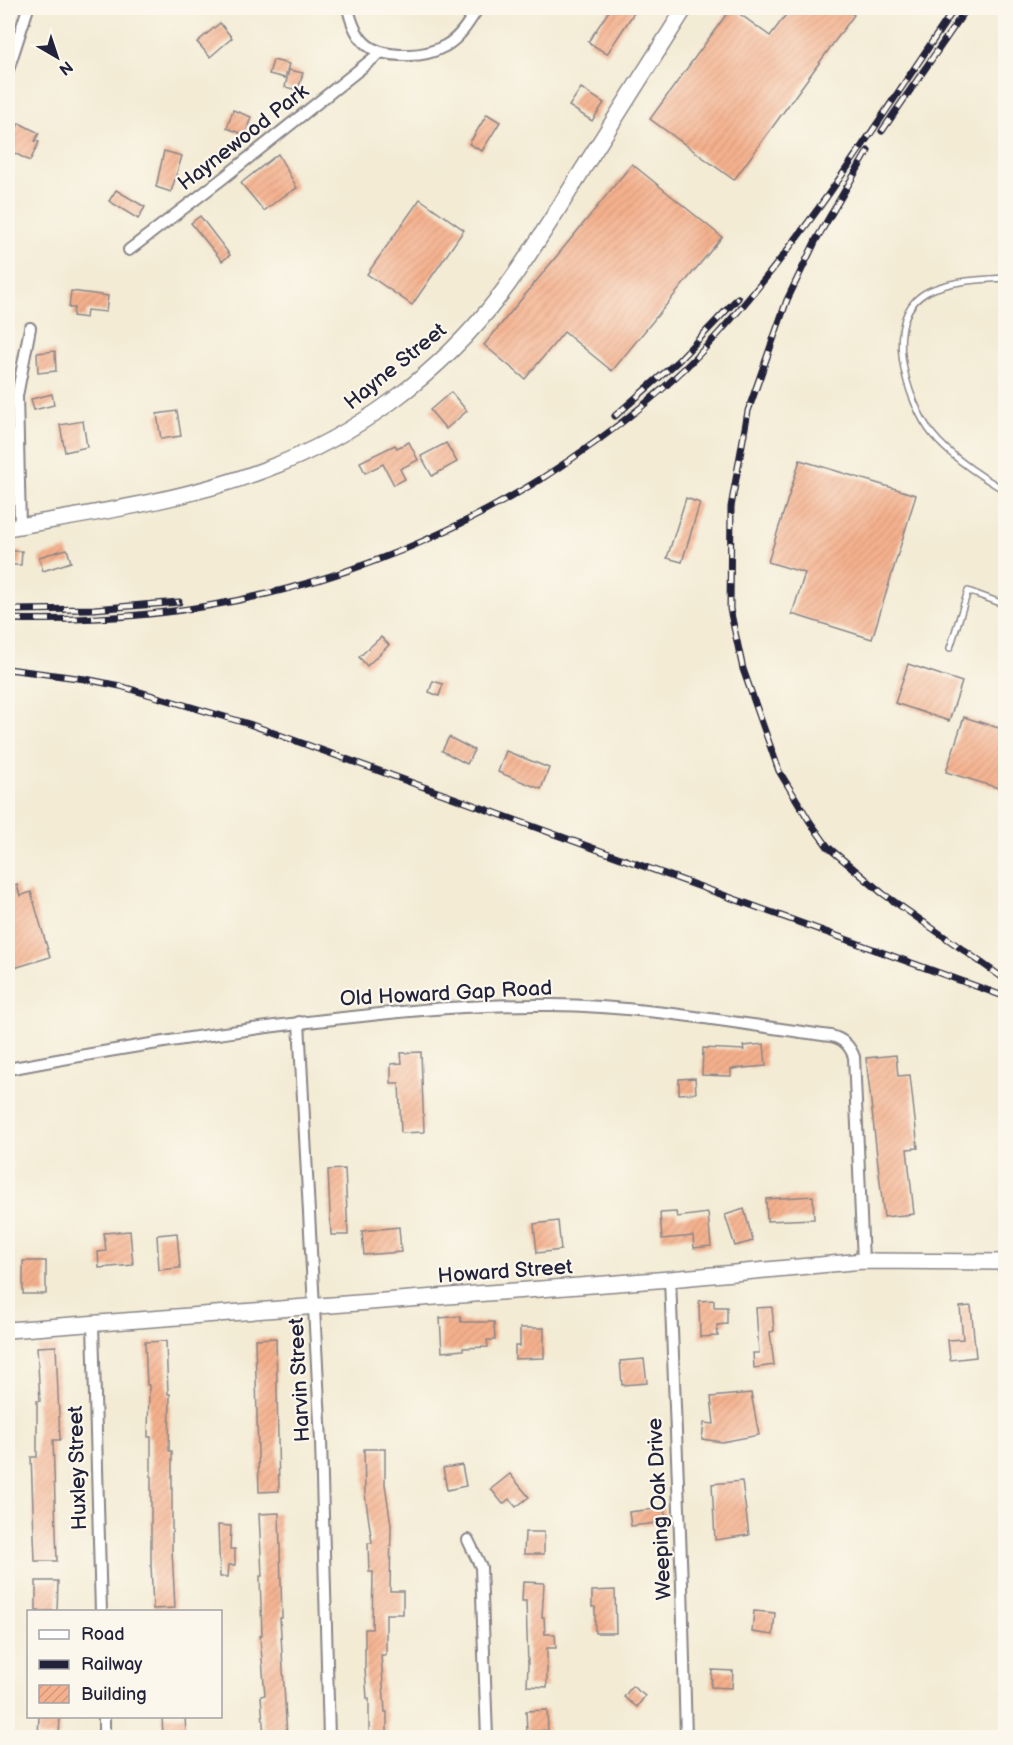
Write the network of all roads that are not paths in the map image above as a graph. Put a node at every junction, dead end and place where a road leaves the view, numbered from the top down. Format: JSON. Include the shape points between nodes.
{"nodes":[{"id":1,"x":28,"y":8,"type":"edge"},
{"id":2,"x":348,"y":8,"type":"edge"},
{"id":3,"x":478,"y":8,"type":"edge"},
{"id":4,"x":685,"y":8,"type":"edge"},
{"id":5,"x":380,"y":53,"type":"junction"},
{"id":6,"x":8,"y":70,"type":"edge"},
{"id":7,"x":129,"y":250,"type":"dead end"},
{"id":8,"x":1005,"y":278,"type":"edge"},
{"id":9,"x":30,"y":328,"type":"dead end"},
{"id":10,"x":1005,"y":491,"type":"edge"},
{"id":11,"x":14,"y":527,"type":"edge"},
{"id":12,"x":1005,"y":605,"type":"edge"},
{"id":13,"x":950,"y":648,"type":"dead end"},
{"id":14,"x":299,"y":1022,"type":"junction"},
{"id":15,"x":8,"y":1069,"type":"edge"},
{"id":16,"x":863,"y":1261,"type":"junction"},
{"id":17,"x":1005,"y":1262,"type":"edge"},
{"id":18,"x":670,"y":1279,"type":"junction"},
{"id":19,"x":315,"y":1306,"type":"junction"},
{"id":20,"x":93,"y":1324,"type":"junction"},
{"id":21,"x":8,"y":1330,"type":"edge"},
{"id":22,"x":468,"y":1540,"type":"dead end"},
{"id":23,"x":101,"y":1610,"type":"edge"},
{"id":24,"x":104,"y":1718,"type":"edge"},
{"id":25,"x":104,"y":1737,"type":"edge"},
{"id":26,"x":329,"y":1737,"type":"edge"},
{"id":27,"x":487,"y":1737,"type":"edge"},
{"id":28,"x":686,"y":1737,"type":"edge"}],
"edges":[{"from":1,"to":6,"type":"street"},
{"from":2,"to":5,"type":"street","via":[[360,39]]},
{"from":3,"to":5,"type":"street","via":[[458,37],[446,46],[416,55]]},
{"from":4,"to":11,"type":"street","name":"Hayne Street","via":[[501,294],[467,334],[390,402],[331,440],[237,480]]},
{"from":5,"to":7,"type":"street","name":"Haynewood Park"},
{"from":8,"to":10,"type":"lane","via":[[957,283],[928,292],[906,316],[900,337],[910,388],[919,413],[933,434],[950,452]]},
{"from":9,"to":11,"type":"street","via":[[17,396]]},
{"from":12,"to":13,"type":"lane","via":[[968,591]]},
{"from":14,"to":15,"type":"street","name":"Old Howard Gap Road"},
{"from":14,"to":16,"type":"street","name":"Old Howard Gap Road","via":[[498,1005],[554,1005],[672,1013],[838,1038],[854,1058]]},
{"from":14,"to":19,"type":"street","name":"Harvin Street"},
{"from":16,"to":17,"type":"street","name":"Howard Street"},
{"from":16,"to":18,"type":"street","name":"Howard Street"},
{"from":18,"to":19,"type":"street","name":"Howard Street"},
{"from":18,"to":28,"type":"street","name":"Weeping Oak Drive"},
{"from":19,"to":20,"type":"street","name":"Howard Street"},
{"from":19,"to":26,"type":"street","name":"Harvin Street"},
{"from":20,"to":21,"type":"street","name":"Howard Street"},
{"from":20,"to":23,"type":"street","name":"Huxley Street"},
{"from":22,"to":27,"type":"street","via":[[481,1568]]},
{"from":24,"to":25,"type":"street"}]}
